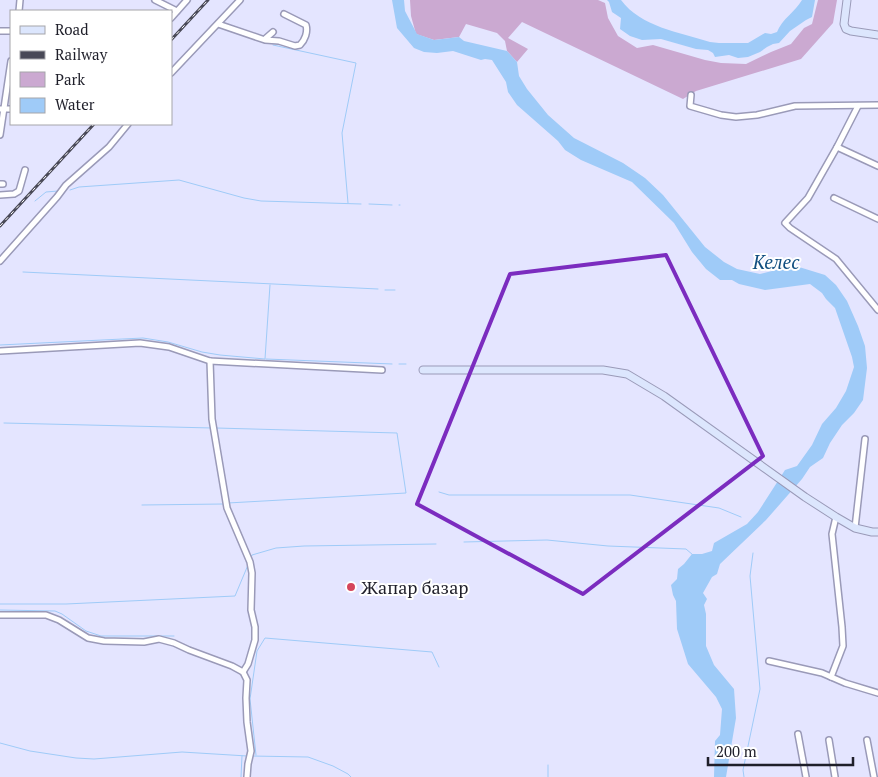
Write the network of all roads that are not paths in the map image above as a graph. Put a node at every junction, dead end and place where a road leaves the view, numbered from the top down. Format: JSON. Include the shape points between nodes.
{"nodes":[{"id":1,"x":155,"y":0,"type":"edge"},
{"id":2,"x":187,"y":0,"type":"edge"},
{"id":3,"x":240,"y":0,"type":"edge"},
{"id":4,"x":847,"y":0,"type":"edge"},
{"id":5,"x":177,"y":11,"type":"junction"},
{"id":6,"x":284,"y":14,"type":"dead end"},
{"id":7,"x":172,"y":17,"type":"edge"},
{"id":8,"x":218,"y":24,"type":"junction"},
{"id":9,"x":273,"y":32,"type":"dead end"},
{"id":10,"x":878,"y":35,"type":"edge"},
{"id":11,"x":265,"y":40,"type":"junction"},
{"id":12,"x":10,"y":66,"type":"edge"},
{"id":13,"x":172,"y":72,"type":"edge"},
{"id":14,"x":691,"y":95,"type":"dead end"},
{"id":15,"x":878,"y":105,"type":"edge"},
{"id":16,"x":858,"y":106,"type":"junction"},
{"id":17,"x":2,"y":109,"type":"edge"},
{"id":18,"x":127,"y":125,"type":"edge"},
{"id":19,"x":0,"y":135,"type":"edge"},
{"id":20,"x":837,"y":146,"type":"junction"},
{"id":21,"x":878,"y":166,"type":"edge"},
{"id":22,"x":25,"y":170,"type":"dead end"},
{"id":23,"x":0,"y":195,"type":"edge"},
{"id":24,"x":834,"y":198,"type":"dead end"},
{"id":25,"x":878,"y":219,"type":"edge"},
{"id":26,"x":0,"y":261,"type":"edge"},
{"id":27,"x":878,"y":310,"type":"edge"},
{"id":28,"x":0,"y":351,"type":"edge"},
{"id":29,"x":210,"y":361,"type":"junction"},
{"id":30,"x":382,"y":370,"type":"dead end"},
{"id":31,"x":423,"y":370,"type":"dead end"},
{"id":32,"x":865,"y":439,"type":"dead end"},
{"id":33,"x":836,"y":517,"type":"junction"},
{"id":34,"x":855,"y":528,"type":"junction"},
{"id":35,"x":878,"y":532,"type":"edge"},
{"id":36,"x":0,"y":615,"type":"edge"},
{"id":37,"x":769,"y":661,"type":"dead end"},
{"id":38,"x":243,"y":672,"type":"junction"},
{"id":39,"x":831,"y":677,"type":"junction"},
{"id":40,"x":878,"y":693,"type":"edge"},
{"id":41,"x":798,"y":734,"type":"dead end"},
{"id":42,"x":829,"y":740,"type":"dead end"},
{"id":43,"x":866,"y":740,"type":"dead end"},
{"id":44,"x":878,"y":776,"type":"edge"},
{"id":45,"x":247,"y":777,"type":"edge"},
{"id":46,"x":806,"y":777,"type":"edge"},
{"id":47,"x":835,"y":777,"type":"edge"},
{"id":48,"x":873,"y":777,"type":"edge"}],
"edges":[{"from":1,"to":5,"type":"street"},
{"from":2,"to":5,"type":"street"},
{"from":3,"to":8,"type":"street"},
{"from":4,"to":10,"type":"street","via":[[846,29]]},
{"from":5,"to":7,"type":"street"},
{"from":6,"to":11,"type":"street","via":[[306,25],[302,44],[295,46]]},
{"from":8,"to":11,"type":"street"},
{"from":8,"to":13,"type":"street"},
{"from":9,"to":11,"type":"street"},
{"from":12,"to":17,"type":"street"},
{"from":14,"to":16,"type":"street","via":[[690,106],[736,117],[795,106]]},
{"from":15,"to":16,"type":"street"},
{"from":16,"to":20,"type":"street"},
{"from":17,"to":19,"type":"street"},
{"from":18,"to":26,"type":"street","via":[[109,147],[66,185]]},
{"from":20,"to":21,"type":"street"},
{"from":20,"to":27,"type":"street","via":[[808,198],[785,223],[836,259]]},
{"from":22,"to":23,"type":"street","via":[[19,191]]},
{"from":24,"to":25,"type":"street"},
{"from":28,"to":29,"type":"street","via":[[140,343],[169,347]]},
{"from":29,"to":30,"type":"street"},
{"from":29,"to":38,"type":"street","via":[[212,419],[227,508],[252,573],[251,610],[255,640]]},
{"from":31,"to":33,"type":"street","via":[[603,370],[627,374],[664,396]]},
{"from":32,"to":34,"type":"street"},
{"from":33,"to":34,"type":"street"},
{"from":33,"to":39,"type":"street","via":[[832,534],[843,646]]},
{"from":34,"to":35,"type":"street"},
{"from":36,"to":38,"type":"street","via":[[46,615],[88,638],[104,641],[166,641]]},
{"from":37,"to":39,"type":"street"},
{"from":38,"to":45,"type":"street","via":[[247,680],[251,751]]},
{"from":39,"to":40,"type":"street"},
{"from":41,"to":46,"type":"street"},
{"from":42,"to":47,"type":"street"},
{"from":43,"to":48,"type":"street"},
{"from":44,"to":48,"type":"street"}]}
